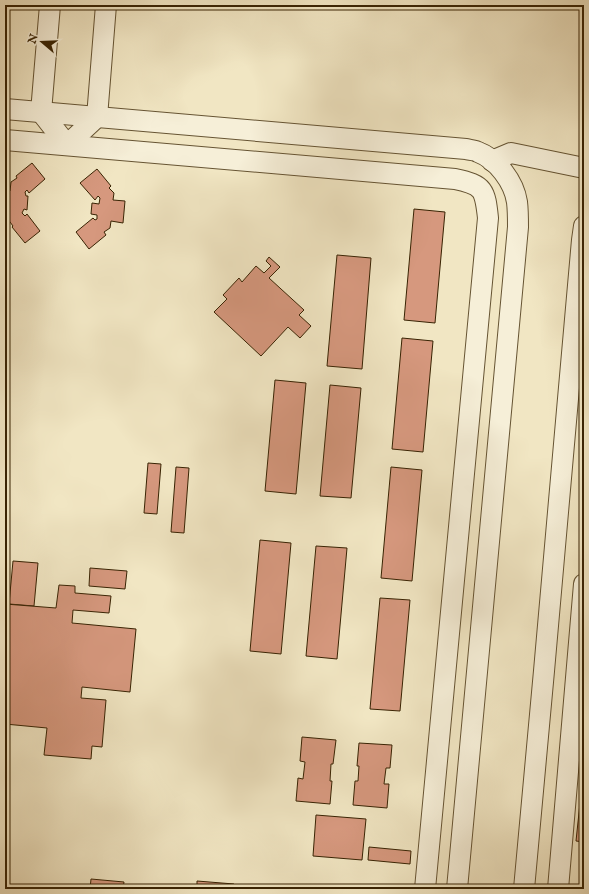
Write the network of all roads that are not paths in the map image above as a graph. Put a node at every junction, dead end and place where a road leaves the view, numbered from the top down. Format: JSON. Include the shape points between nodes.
{"nodes":[{"id":1,"x":50,"y":5,"type":"edge"},
{"id":2,"x":106,"y":5,"type":"edge"},
{"id":3,"x":5,"y":109,"type":"edge"},
{"id":4,"x":41,"y":112,"type":"junction"},
{"id":5,"x":97,"y":117,"type":"junction"},
{"id":6,"x":5,"y":140,"type":"edge"},
{"id":7,"x":358,"y":140,"type":"junction"},
{"id":8,"x":67,"y":145,"type":"junction"},
{"id":9,"x":492,"y":161,"type":"junction"},
{"id":10,"x":584,"y":168,"type":"edge"},
{"id":11,"x":355,"y":171,"type":"junction"},
{"id":12,"x":584,"y":226,"type":"edge"},
{"id":13,"x":579,"y":338,"type":"edge"},
{"id":14,"x":576,"y":406,"type":"edge"},
{"id":15,"x":584,"y":584,"type":"edge"},
{"id":16,"x":544,"y":671,"type":"junction"},
{"id":17,"x":576,"y":674,"type":"junction"},
{"id":18,"x":425,"y":888,"type":"edge"},
{"id":19,"x":453,"y":889,"type":"edge"},
{"id":20,"x":457,"y":889,"type":"edge"},
{"id":21,"x":524,"y":889,"type":"edge"},
{"id":22,"x":558,"y":889,"type":"edge"}],
"edges":[{"from":1,"to":4,"type":"street"},
{"from":2,"to":5,"type":"street"},
{"from":3,"to":4,"type":"street"},
{"from":4,"to":5,"type":"street"},
{"from":4,"to":8,"type":"street"},
{"from":5,"to":7,"type":"street"},
{"from":5,"to":8,"type":"street"},
{"from":6,"to":8,"type":"street"},
{"from":7,"to":9,"type":"street","via":[[466,149],[478,152]]},
{"from":7,"to":11,"type":"street"},
{"from":8,"to":11,"type":"street"},
{"from":9,"to":10,"type":"street","via":[[511,153]]},
{"from":9,"to":20,"type":"street","via":[[513,188],[518,227]]},
{"from":11,"to":18,"type":"street","via":[[469,182],[479,187],[486,198],[488,218]]},
{"from":12,"to":13,"type":"street"},
{"from":13,"to":14,"type":"street"},
{"from":14,"to":16,"type":"street"},
{"from":15,"to":17,"type":"street"},
{"from":16,"to":17,"type":"street"},
{"from":16,"to":21,"type":"street"},
{"from":17,"to":22,"type":"street"},
{"from":18,"to":19,"type":"street"}]}
